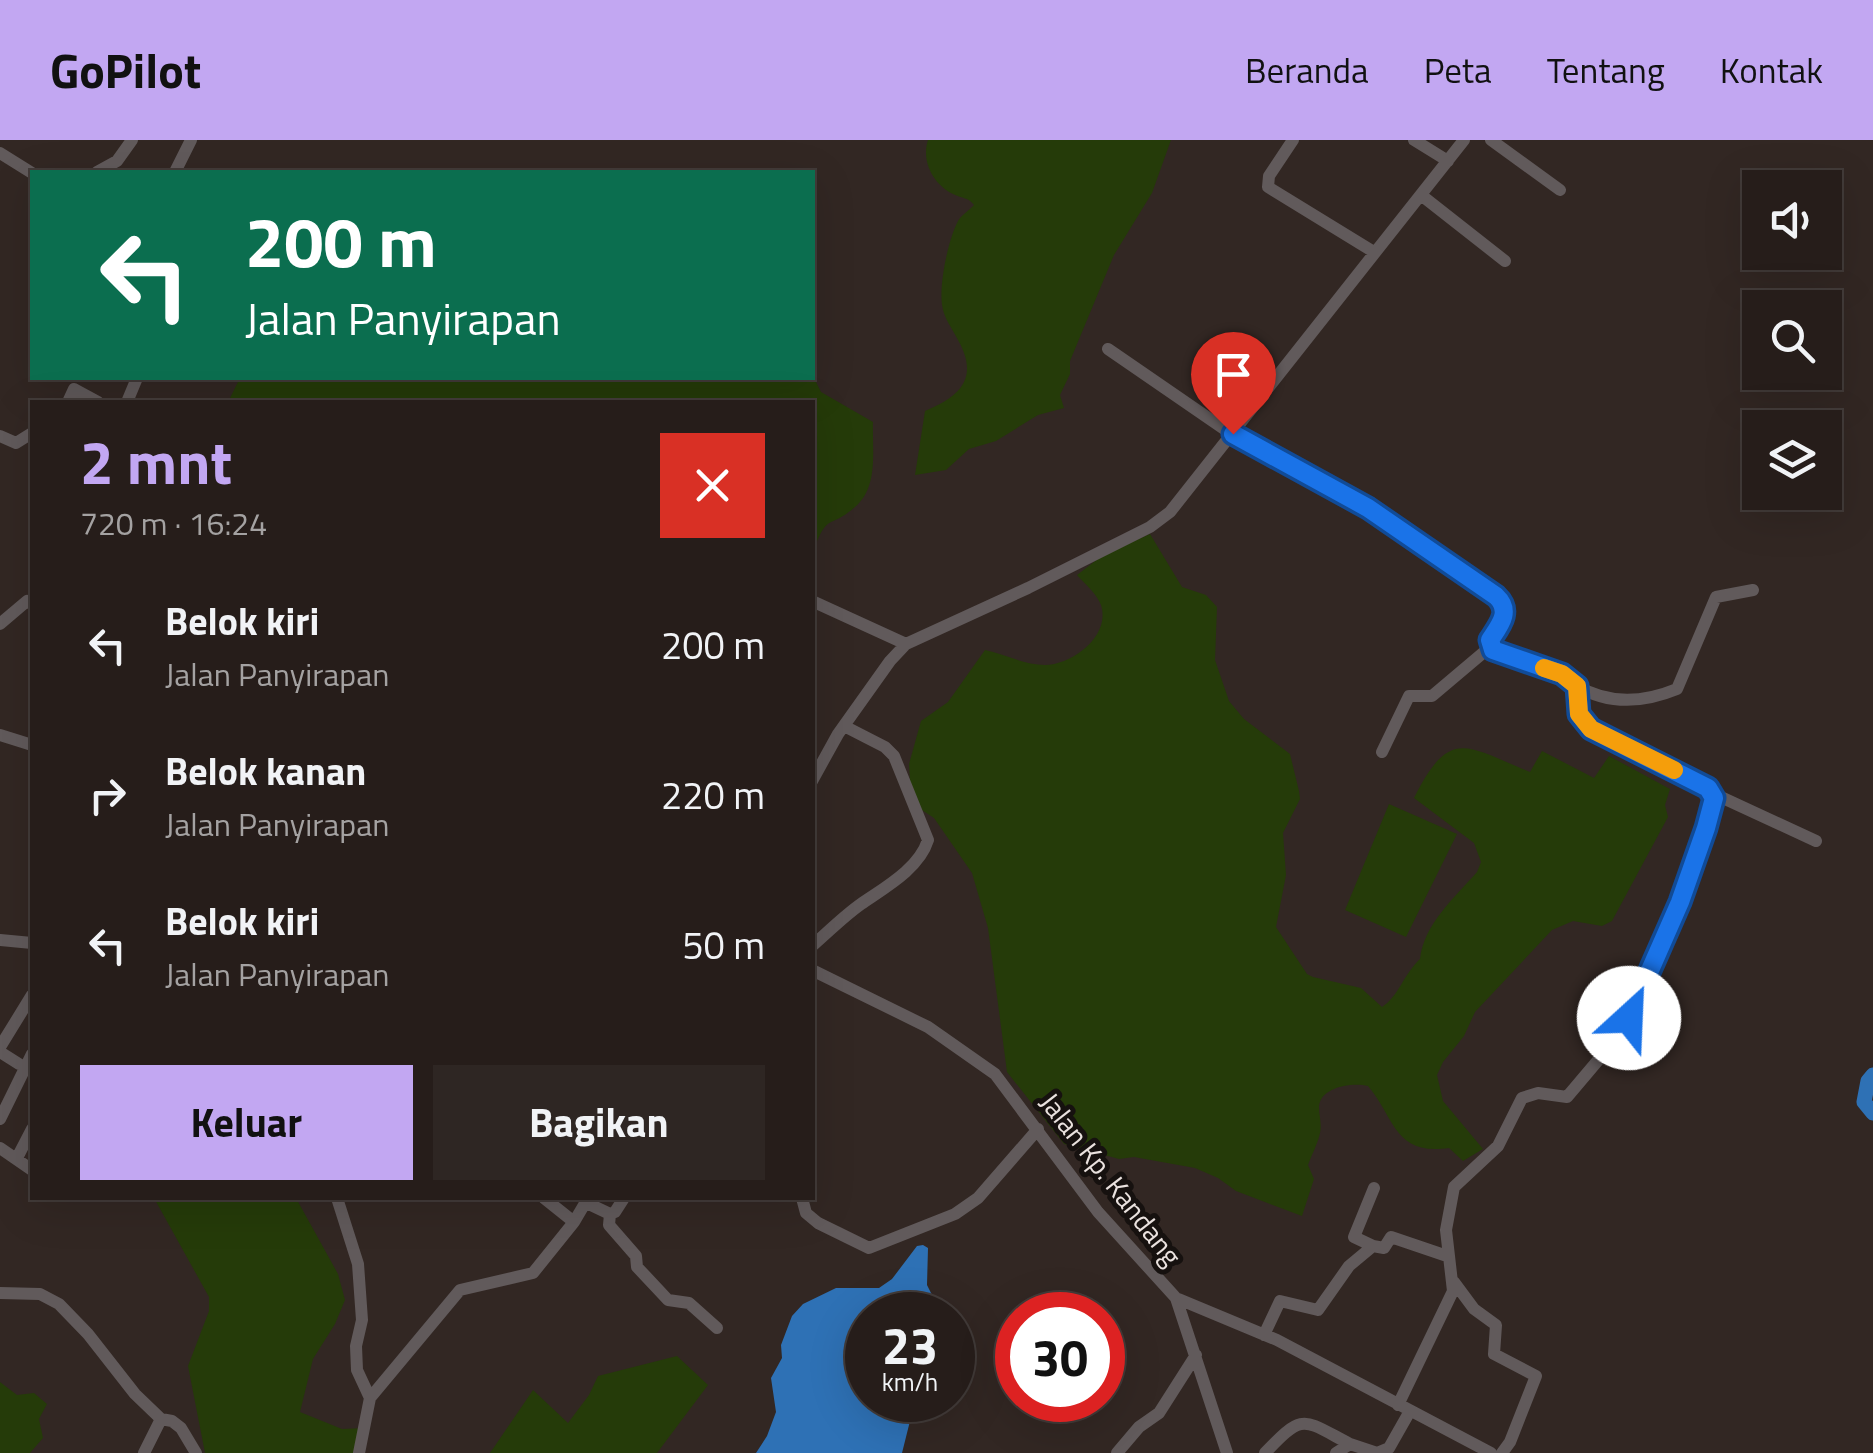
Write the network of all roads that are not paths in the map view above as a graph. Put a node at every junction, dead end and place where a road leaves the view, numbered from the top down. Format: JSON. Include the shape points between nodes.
{"nodes":[{"id":1,"x":132,"y":140,"type":"edge"},
{"id":2,"x":191,"y":140,"type":"edge"},
{"id":3,"x":1293,"y":140,"type":"edge"},
{"id":4,"x":1414,"y":140,"type":"edge"},
{"id":5,"x":1464,"y":140,"type":"edge"},
{"id":6,"x":1491,"y":140,"type":"edge"},
{"id":7,"x":0,"y":153,"type":"edge"},
{"id":8,"x":1448,"y":161,"type":"junction"},
{"id":9,"x":100,"y":170,"type":"edge"},
{"id":10,"x":176,"y":170,"type":"edge"},
{"id":11,"x":30,"y":172,"type":"edge"},
{"id":12,"x":1560,"y":190,"type":"dead end"},
{"id":13,"x":1422,"y":195,"type":"junction"},
{"id":14,"x":1374,"y":252,"type":"junction"},
{"id":15,"x":1504,"y":262,"type":"dead end"},
{"id":16,"x":1108,"y":350,"type":"dead end"},
{"id":17,"x":69,"y":400,"type":"edge"},
{"id":18,"x":94,"y":400,"type":"edge"},
{"id":19,"x":30,"y":433,"type":"edge"},
{"id":20,"x":1233,"y":434,"type":"junction"},
{"id":21,"x":0,"y":436,"type":"edge"},
{"id":22,"x":1754,"y":590,"type":"dead end"},
{"id":23,"x":815,"y":602,"type":"edge"},
{"id":24,"x":30,"y":603,"type":"edge"},
{"id":25,"x":0,"y":624,"type":"edge"},
{"id":26,"x":906,"y":644,"type":"junction"},
{"id":27,"x":1490,"y":646,"type":"junction"},
{"id":28,"x":1577,"y":686,"type":"junction"},
{"id":29,"x":844,"y":726,"type":"junction"},
{"id":30,"x":0,"y":734,"type":"edge"},
{"id":31,"x":30,"y":744,"type":"edge"},
{"id":32,"x":1382,"y":752,"type":"dead end"},
{"id":33,"x":815,"y":777,"type":"edge"},
{"id":34,"x":1710,"y":792,"type":"junction"},
{"id":35,"x":1816,"y":841,"type":"dead end"},
{"id":36,"x":0,"y":940,"type":"edge"},
{"id":37,"x":30,"y":943,"type":"edge"},
{"id":38,"x":815,"y":943,"type":"edge"},
{"id":39,"x":815,"y":971,"type":"edge"},
{"id":40,"x":30,"y":998,"type":"edge"},
{"id":41,"x":0,"y":1050,"type":"edge"},
{"id":42,"x":30,"y":1058,"type":"edge"},
{"id":43,"x":20,"y":1064,"type":"dead end"},
{"id":44,"x":0,"y":1119,"type":"edge"},
{"id":45,"x":1038,"y":1129,"type":"junction"},
{"id":46,"x":30,"y":1133,"type":"edge"},
{"id":47,"x":0,"y":1148,"type":"edge"},
{"id":48,"x":18,"y":1158,"type":"junction"},
{"id":49,"x":30,"y":1168,"type":"edge"},
{"id":50,"x":1374,"y":1188,"type":"dead end"},
{"id":51,"x":338,"y":1200,"type":"edge"},
{"id":52,"x":546,"y":1200,"type":"edge"},
{"id":53,"x":623,"y":1200,"type":"edge"},
{"id":54,"x":802,"y":1200,"type":"edge"},
{"id":55,"x":610,"y":1214,"type":"junction"},
{"id":56,"x":574,"y":1222,"type":"junction"},
{"id":57,"x":1373,"y":1246,"type":"junction"},
{"id":58,"x":1447,"y":1256,"type":"junction"},
{"id":59,"x":1454,"y":1282,"type":"junction"},
{"id":60,"x":0,"y":1293,"type":"edge"},
{"id":61,"x":1176,"y":1298,"type":"junction"},
{"id":62,"x":716,"y":1328,"type":"dead end"},
{"id":63,"x":1264,"y":1334,"type":"junction"},
{"id":64,"x":1196,"y":1355,"type":"junction"},
{"id":65,"x":370,"y":1398,"type":"junction"},
{"id":66,"x":1404,"y":1408,"type":"junction"},
{"id":67,"x":161,"y":1419,"type":"junction"},
{"id":68,"x":1350,"y":1444,"type":"junction"},
{"id":69,"x":144,"y":1453,"type":"edge"},
{"id":70,"x":196,"y":1453,"type":"edge"},
{"id":71,"x":359,"y":1453,"type":"edge"},
{"id":72,"x":1117,"y":1453,"type":"edge"},
{"id":73,"x":1227,"y":1453,"type":"edge"},
{"id":74,"x":1265,"y":1453,"type":"edge"},
{"id":75,"x":1336,"y":1453,"type":"edge"},
{"id":76,"x":1491,"y":1453,"type":"edge"},
{"id":77,"x":1502,"y":1453,"type":"edge"}],
"edges":[{"from":1,"to":9,"type":"street"},
{"from":2,"to":10,"type":"street"},
{"from":3,"to":14,"type":"street","via":[[1268,187]]},
{"from":4,"to":8,"type":"street"},
{"from":5,"to":8,"type":"street"},
{"from":6,"to":12,"type":"street"},
{"from":7,"to":11,"type":"street"},
{"from":8,"to":13,"type":"street"},
{"from":13,"to":14,"type":"street"},
{"from":13,"to":15,"type":"street"},
{"from":14,"to":20,"type":"street"},
{"from":16,"to":20,"type":"street"},
{"from":17,"to":18,"type":"street","via":[[74,389]]},
{"from":19,"to":21,"type":"street","via":[[16,443]]},
{"from":20,"to":26,"type":"street","via":[[1163,518]]},
{"from":20,"to":27,"type":"street","via":[[1368,508],[1496,596],[1505,612]]},
{"from":22,"to":28,"type":"street","via":[[1716,597],[1677,690],[1626,701]]},
{"from":23,"to":26,"type":"street"},
{"from":24,"to":25,"type":"street"},
{"from":26,"to":29,"type":"street"},
{"from":27,"to":28,"type":"street"},
{"from":27,"to":32,"type":"street","via":[[1432,696],[1409,696]]},
{"from":28,"to":34,"type":"street","via":[[1579,714],[1591,729]]},
{"from":29,"to":33,"type":"street"},
{"from":29,"to":38,"type":"street","via":[[894,756],[928,840],[888,887]]},
{"from":30,"to":31,"type":"street"},
{"from":34,"to":35,"type":"street"},
{"from":34,"to":58,"type":"street","via":[[1706,828],[1680,902],[1629,1018],[1572,1094],[1527,1094],[1516,1105],[1493,1153],[1454,1187]]},
{"from":36,"to":37,"type":"street"},
{"from":39,"to":45,"type":"street","name":"Jalan Kp. Kandang","via":[[967,1052],[1004,1084]]},
{"from":40,"to":41,"type":"street"},
{"from":41,"to":43,"type":"street"},
{"from":42,"to":44,"type":"street"},
{"from":45,"to":54,"type":"street","via":[[978,1198],[869,1248],[818,1223]]},
{"from":45,"to":61,"type":"street","name":"Jalan Kp. Kandang","via":[[1098,1212]]},
{"from":46,"to":48,"type":"street"},
{"from":47,"to":48,"type":"street"},
{"from":48,"to":49,"type":"street"},
{"from":50,"to":57,"type":"street","via":[[1354,1237]]},
{"from":51,"to":65,"type":"street","via":[[356,1254],[362,1313],[356,1370]]},
{"from":52,"to":56,"type":"street"},
{"from":53,"to":55,"type":"street"},
{"from":55,"to":56,"type":"street","via":[[587,1204]]},
{"from":55,"to":62,"type":"street","via":[[611,1230],[647,1278],[668,1300],[689,1303]]},
{"from":56,"to":65,"type":"street","via":[[533,1272],[460,1290]]},
{"from":57,"to":58,"type":"street","via":[[1384,1248],[1392,1236]]},
{"from":57,"to":63,"type":"street","via":[[1348,1266],[1318,1310],[1280,1301]]},
{"from":58,"to":59,"type":"street"},
{"from":59,"to":66,"type":"street"},
{"from":59,"to":77,"type":"street","via":[[1496,1324],[1494,1354],[1536,1376]]},
{"from":60,"to":67,"type":"street","via":[[40,1294],[58,1304]]},
{"from":61,"to":63,"type":"street","name":"Jalan Kp. Kandang"},
{"from":61,"to":64,"type":"street"},
{"from":63,"to":66,"type":"street","name":"Jalan Kp. Kandang"},
{"from":64,"to":72,"type":"street","via":[[1160,1413]]},
{"from":64,"to":73,"type":"street"},
{"from":65,"to":71,"type":"street"},
{"from":66,"to":68,"type":"street","via":[[1389,1448],[1377,1453]]},
{"from":66,"to":76,"type":"street","name":"Jalan Kp. Kandang"},
{"from":67,"to":69,"type":"street"},
{"from":67,"to":70,"type":"street","via":[[182,1428]]},
{"from":68,"to":74,"type":"street","via":[[1300,1422]]},
{"from":68,"to":75,"type":"street"}]}
